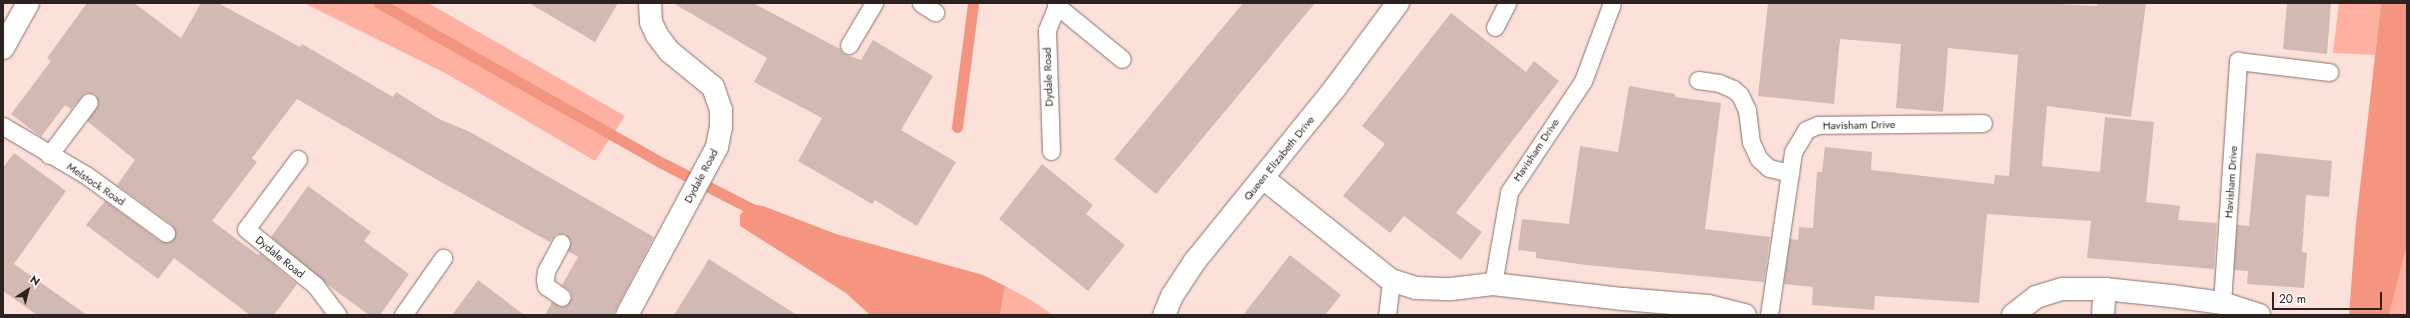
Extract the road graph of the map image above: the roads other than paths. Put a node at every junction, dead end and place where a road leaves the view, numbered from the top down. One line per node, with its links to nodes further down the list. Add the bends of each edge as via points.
1 (28, 3): 10 (street)
2 (650, 3): 32 (street, Dydale Road, via 651,22 657,35 669,51 707,79 717,94 721,127 717,147)
3 (874, 3): 9 (lane)
4 (1398, 3): 21 (street, Queen Elizabeth Drive)
5 (1507, 3): 8 (lane)
6 (1612, 3): 26 (lane, Havisham Drive, via 1583,81 1509,192)
7 (1057, 4): 11 (lane, Dydale Road); 17 (lane, Dydale Road, via 1050,19 1046,44)
8 (1495, 27)
9 (849, 45)
10 (3, 48)
11 (1122, 59)
12 (2328, 72): 29 (lane, Havisham Drive, via 2238,61)
13 (1698, 80): 20 (lane, via 1719,83 1740,95 1746,110 1751,142 1759,160 1769,168)
14 (89, 102): 18 (lane)
15 (1983, 123): 20 (lane, Havisham Drive, via 1818,125 1806,130 1797,142 1792,152)
16 (3, 126): 18 (lane, Melstock Road)
17 (1051, 151)
18 (49, 155): 22 (lane, Melstock Road, via 86,175)
19 (298, 159): 30 (lane, Dydale Road, via 246,229 316,285)
20 (1790, 173): 36 (lane, Havisham Drive)
21 (1263, 178): 25 (street); 33 (street, Queen Elizabeth Drive, via 1195,261)
22 (166, 233)
23 (561, 243): 28 (lane, via 546,271 545,279 546,286)
24 (443, 258): 31 (lane)
25 (1391, 280): 26 (street, via 1416,288 1451,289); 34 (lane)
26 (1493, 284): 35 (street, via 1708,306)
27 (2105, 289): 29 (street); 37 (street, via 2063,289 2036,297); 38 (street)
28 (562, 296)
29 (2222, 303): 39 (street)
30 (338, 315)
31 (403, 315)
32 (627, 315)
33 (1164, 315)
34 (1387, 315)
35 (1745, 315)
36 (1769, 315)
37 (2013, 315)
38 (2103, 315)
39 (2259, 315)

